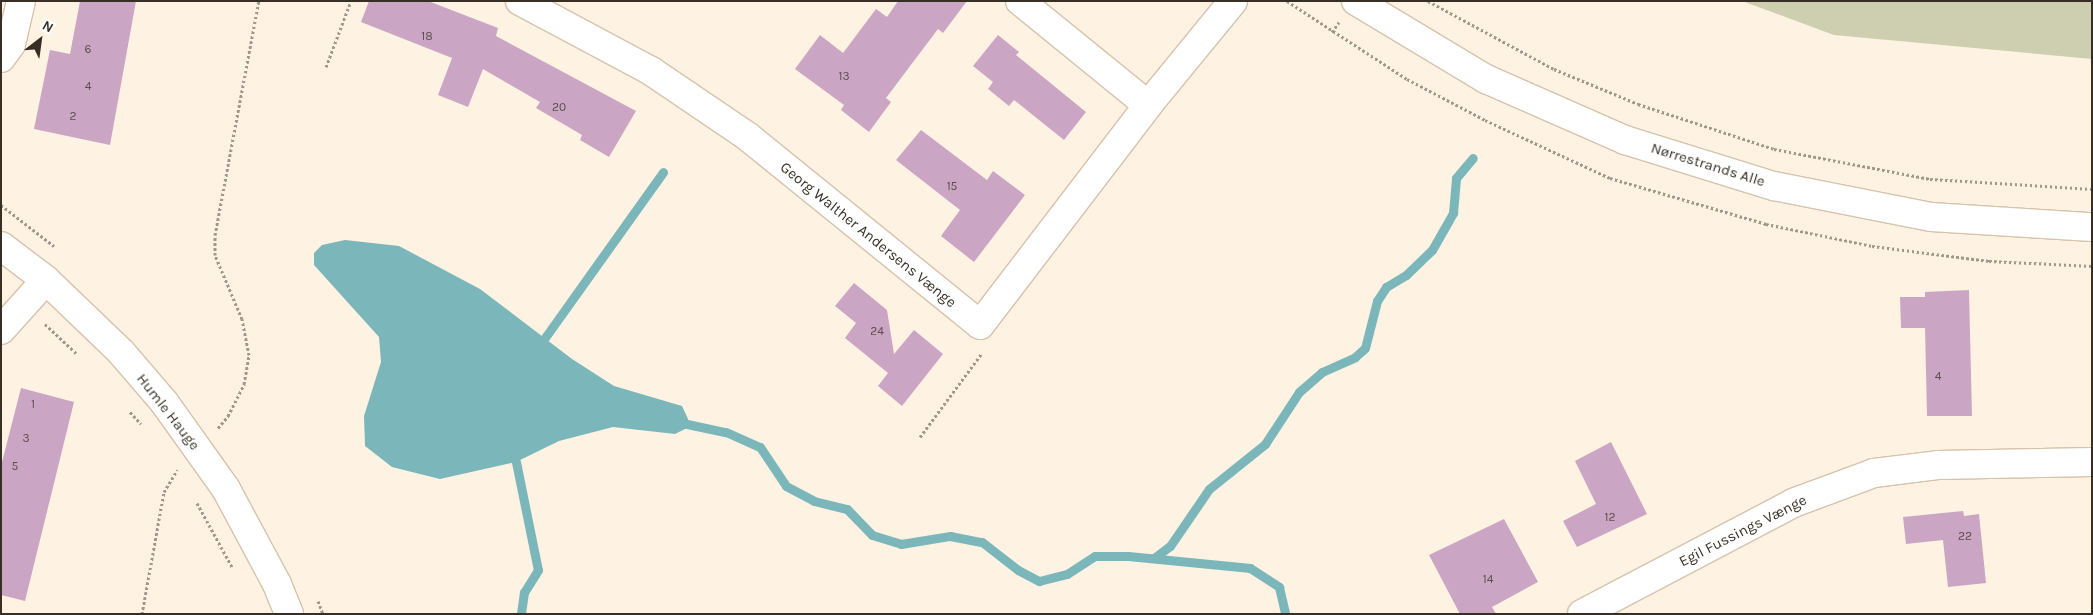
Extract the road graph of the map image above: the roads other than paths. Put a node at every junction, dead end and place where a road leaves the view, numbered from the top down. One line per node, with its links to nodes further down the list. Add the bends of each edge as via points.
1 (21, 1): 6 (street, via 11,44)
2 (520, 1): 7 (street, Georg Walther Andersens Vænge, via 650,71 747,136 980,325)
3 (1020, 1): 7 (street)
4 (1233, 1): 7 (street)
5 (1356, 1): 8 (street, Nørrestrands Alle, via 1486,79 1626,140 1774,186 1931,217)
6 (1, 58)
7 (1148, 105)
8 (2092, 226)
9 (1, 246): 10 (street, Humle Hauge)
10 (46, 280): 11 (street); 13 (street, Humle Hauge, via 120,352 164,402 226,489 277,584)
11 (1, 330)
12 (2092, 462): 14 (street, Egil Fussings Vænge, via 1938,465 1874,474 1793,503)
13 (289, 614)
14 (1582, 614)

